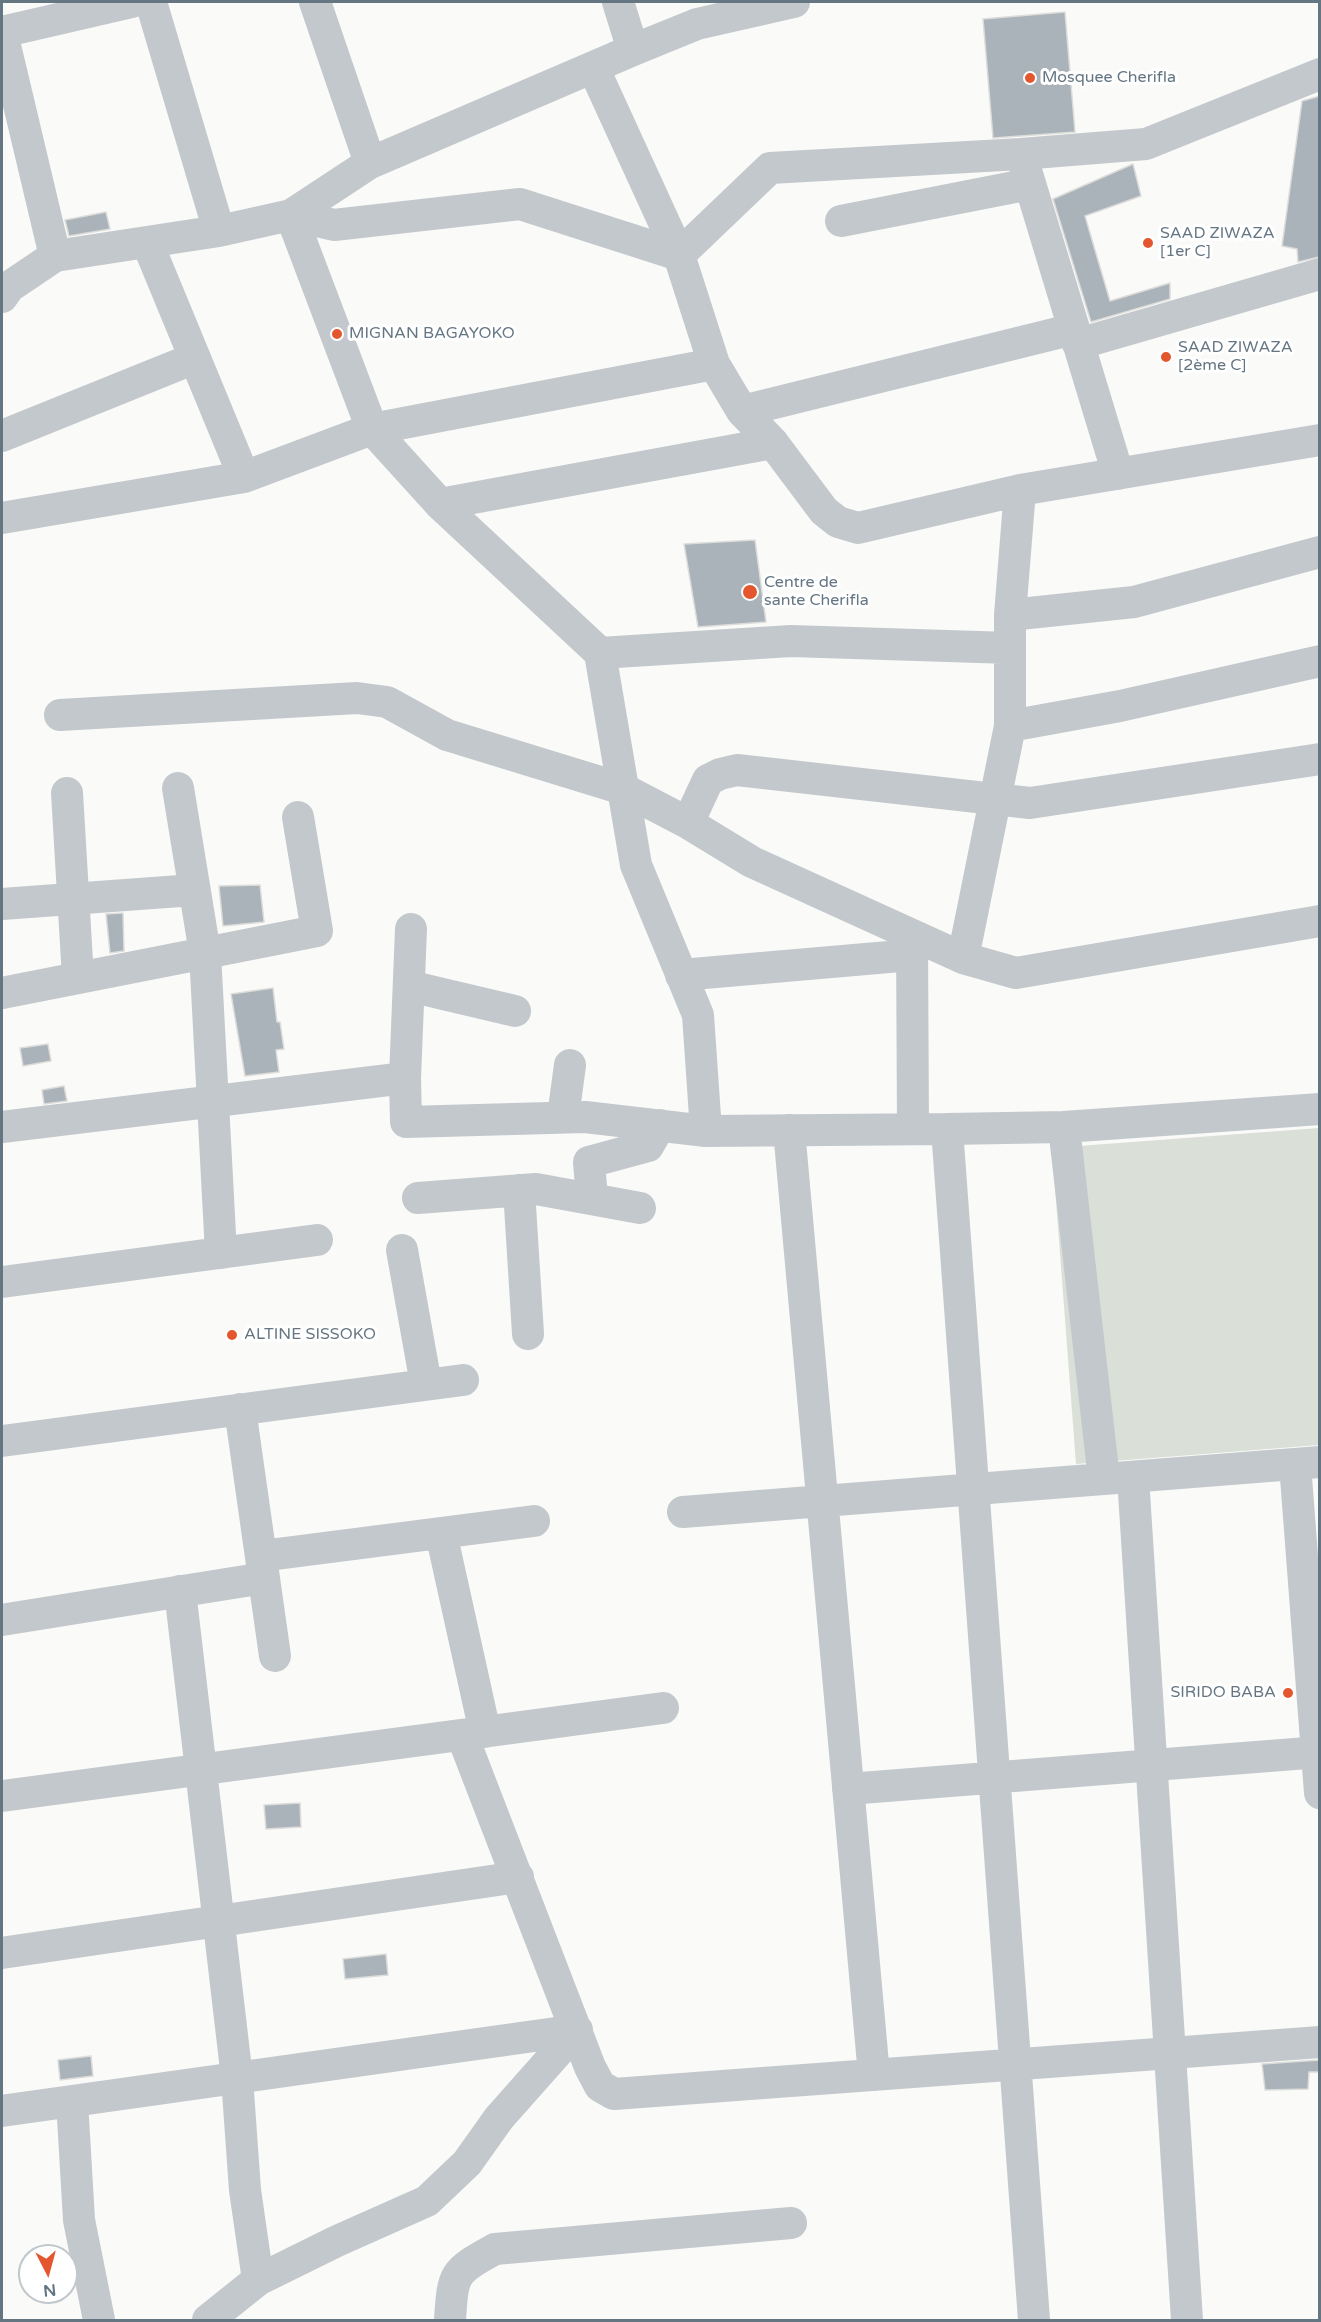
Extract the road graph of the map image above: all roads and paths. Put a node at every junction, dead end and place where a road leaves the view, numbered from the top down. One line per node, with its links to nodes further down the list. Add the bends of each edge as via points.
1 (132, 2): 6 (street)
2 (151, 2): 15 (street)
3 (315, 2): 11 (street)
4 (618, 2): 7 (street)
5 (794, 2): 7 (street, via 697,24)
6 (2, 33): 18 (street)
7 (633, 51): 8 (street)
8 (593, 68): 11 (street); 17 (street)
9 (1320, 74): 10 (street, via 1146,144)
10 (1021, 154): 12 (street); 17 (street, via 770,168)
11 (370, 164): 13 (street)
12 (1030, 184): 14 (street); 21 (street)
13 (291, 215): 15 (street); 17 (street, via 334,225 520,204); 25 (street)
14 (841, 221)
15 (219, 231): 16 (street)
16 (147, 242): 18 (street); 22 (street)
17 (679, 255): 23 (street)
18 (55, 256): 20 (street)
19 (1320, 274): 21 (street)
20 (4, 290)
21 (1076, 336): 24 (street); 29 (street)
22 (195, 358): 26 (street); 30 (street)
23 (714, 364): 24 (street); 25 (street)
24 (742, 411): 28 (street)
25 (372, 429): 30 (street); 32 (street)
26 (2, 436)
27 (1320, 440): 29 (street)
28 (773, 443): 31 (street, via 824,511 838,522 858,528); 32 (street)
29 (1118, 474): 31 (street)
30 (244, 477): 33 (street)
31 (1020, 490): 35 (street)
32 (440, 504): 37 (street)
33 (2, 518)
34 (1320, 552): 35 (street, via 1134,602)
35 (1010, 615): 36 (street)
36 (1010, 648): 37 (street, via 791,641); 40 (street)
37 (600, 653): 43 (street)
38 (1320, 662): 40 (street)
39 (60, 715): 43 (street, via 357,698 387,702 447,735)
40 (1010, 726): 45 (street)
41 (1320, 759): 45 (street, via 1030,803)
42 (178, 788): 48 (street)
43 (623, 789): 47 (street); 56 (street, via 636,865)
44 (67, 793): 49 (street)
45 (995, 799): 47 (street, via 737,770 708,780); 55 (street)
46 (298, 817): 54 (street, via 317,931)
47 (688, 823): 53 (street, via 752,862)
48 (194, 890): 49 (street); 54 (street)
49 (73, 899): 50 (street); 57 (street)
50 (2, 904)
51 (1320, 921): 55 (street, via 1016,974)
52 (411, 929): 58 (street)
53 (912, 945): 55 (street); 56 (street); 69 (street)
54 (205, 953): 57 (street); 63 (street)
55 (963, 958)
56 (681, 975): 72 (street, via 698,1016)
57 (78, 978): 59 (street)
58 (409, 986): 60 (street); 62 (street)
59 (2, 993)
60 (515, 1011)
61 (570, 1065): 65 (street)
62 (405, 1078): 63 (street); 65 (street, via 406,1122)
63 (213, 1102): 67 (street); 79 (street)
64 (1320, 1109): 68 (street)
65 (563, 1117): 66 (street)
66 (660, 1125): 72 (street); 75 (street, via 648,1146 590,1162)
67 (2, 1127)
68 (1064, 1127): 70 (street); 87 (street)
69 (913, 1129): 70 (street); 71 (street)
70 (947, 1129): 88 (street)
71 (789, 1130): 72 (street); 89 (street)
72 (706, 1131)
73 (519, 1190): 74 (street); 75 (street, via 536,1189); 81 (street)
74 (417, 1198)
75 (592, 1199): 76 (street)
76 (640, 1208)
77 (317, 1240): 79 (street)
78 (402, 1250): 83 (street)
79 (221, 1253): 80 (street)
80 (2, 1282)
81 (528, 1334)
82 (463, 1380): 83 (street)
83 (426, 1384): 84 (street)
84 (240, 1409): 85 (street); 93 (street)
85 (2, 1440)
86 (1307, 1463): 87 (street); 99 (street)
87 (1119, 1478): 88 (street); 100 (street)
88 (974, 1489): 89 (street); 102 (street)
89 (822, 1501): 90 (street); 103 (street)
90 (683, 1512)
91 (534, 1521): 92 (street)
92 (441, 1533): 93 (street); 98 (street)
93 (262, 1567): 94 (street); 96 (street)
94 (180, 1592): 95 (street); 101 (street)
95 (2, 1620)
96 (275, 1656)
97 (663, 1708): 98 (street)
98 (474, 1733): 101 (street); 106 (street)
99 (1318, 1752): 100 (street); 104 (street)
100 (1152, 1765): 102 (street); 111 (street)
101 (200, 1770): 105 (street); 107 (street)
102 (994, 1778): 103 (street); 112 (street)
103 (848, 1790): 113 (street)
104 (1320, 1793)
105 (2, 1796)
106 (518, 1877): 107 (street); 109 (street)
107 (218, 1921): 108 (street); 114 (street)
108 (2, 1953)
109 (577, 2030): 113 (street, via 600,2086 614,2094); 114 (street); 118 (street, via 499,2118 467,2163 427,2201)
110 (1320, 2042): 111 (street)
111 (1170, 2053): 112 (street); 123 (street)
112 (1015, 2065): 113 (street); 122 (street)
113 (874, 2075)
114 (237, 2078): 115 (street); 118 (street, via 245,2190)
115 (72, 2101): 116 (street); 119 (street, via 79,2220)
116 (2, 2111)
117 (791, 2223): 121 (street, via 495,2249 472,2262 452,2283)
118 (258, 2280): 120 (street)
119 (99, 2320)
120 (208, 2320)
121 (450, 2320)
122 (1034, 2320)
123 (1187, 2320)

